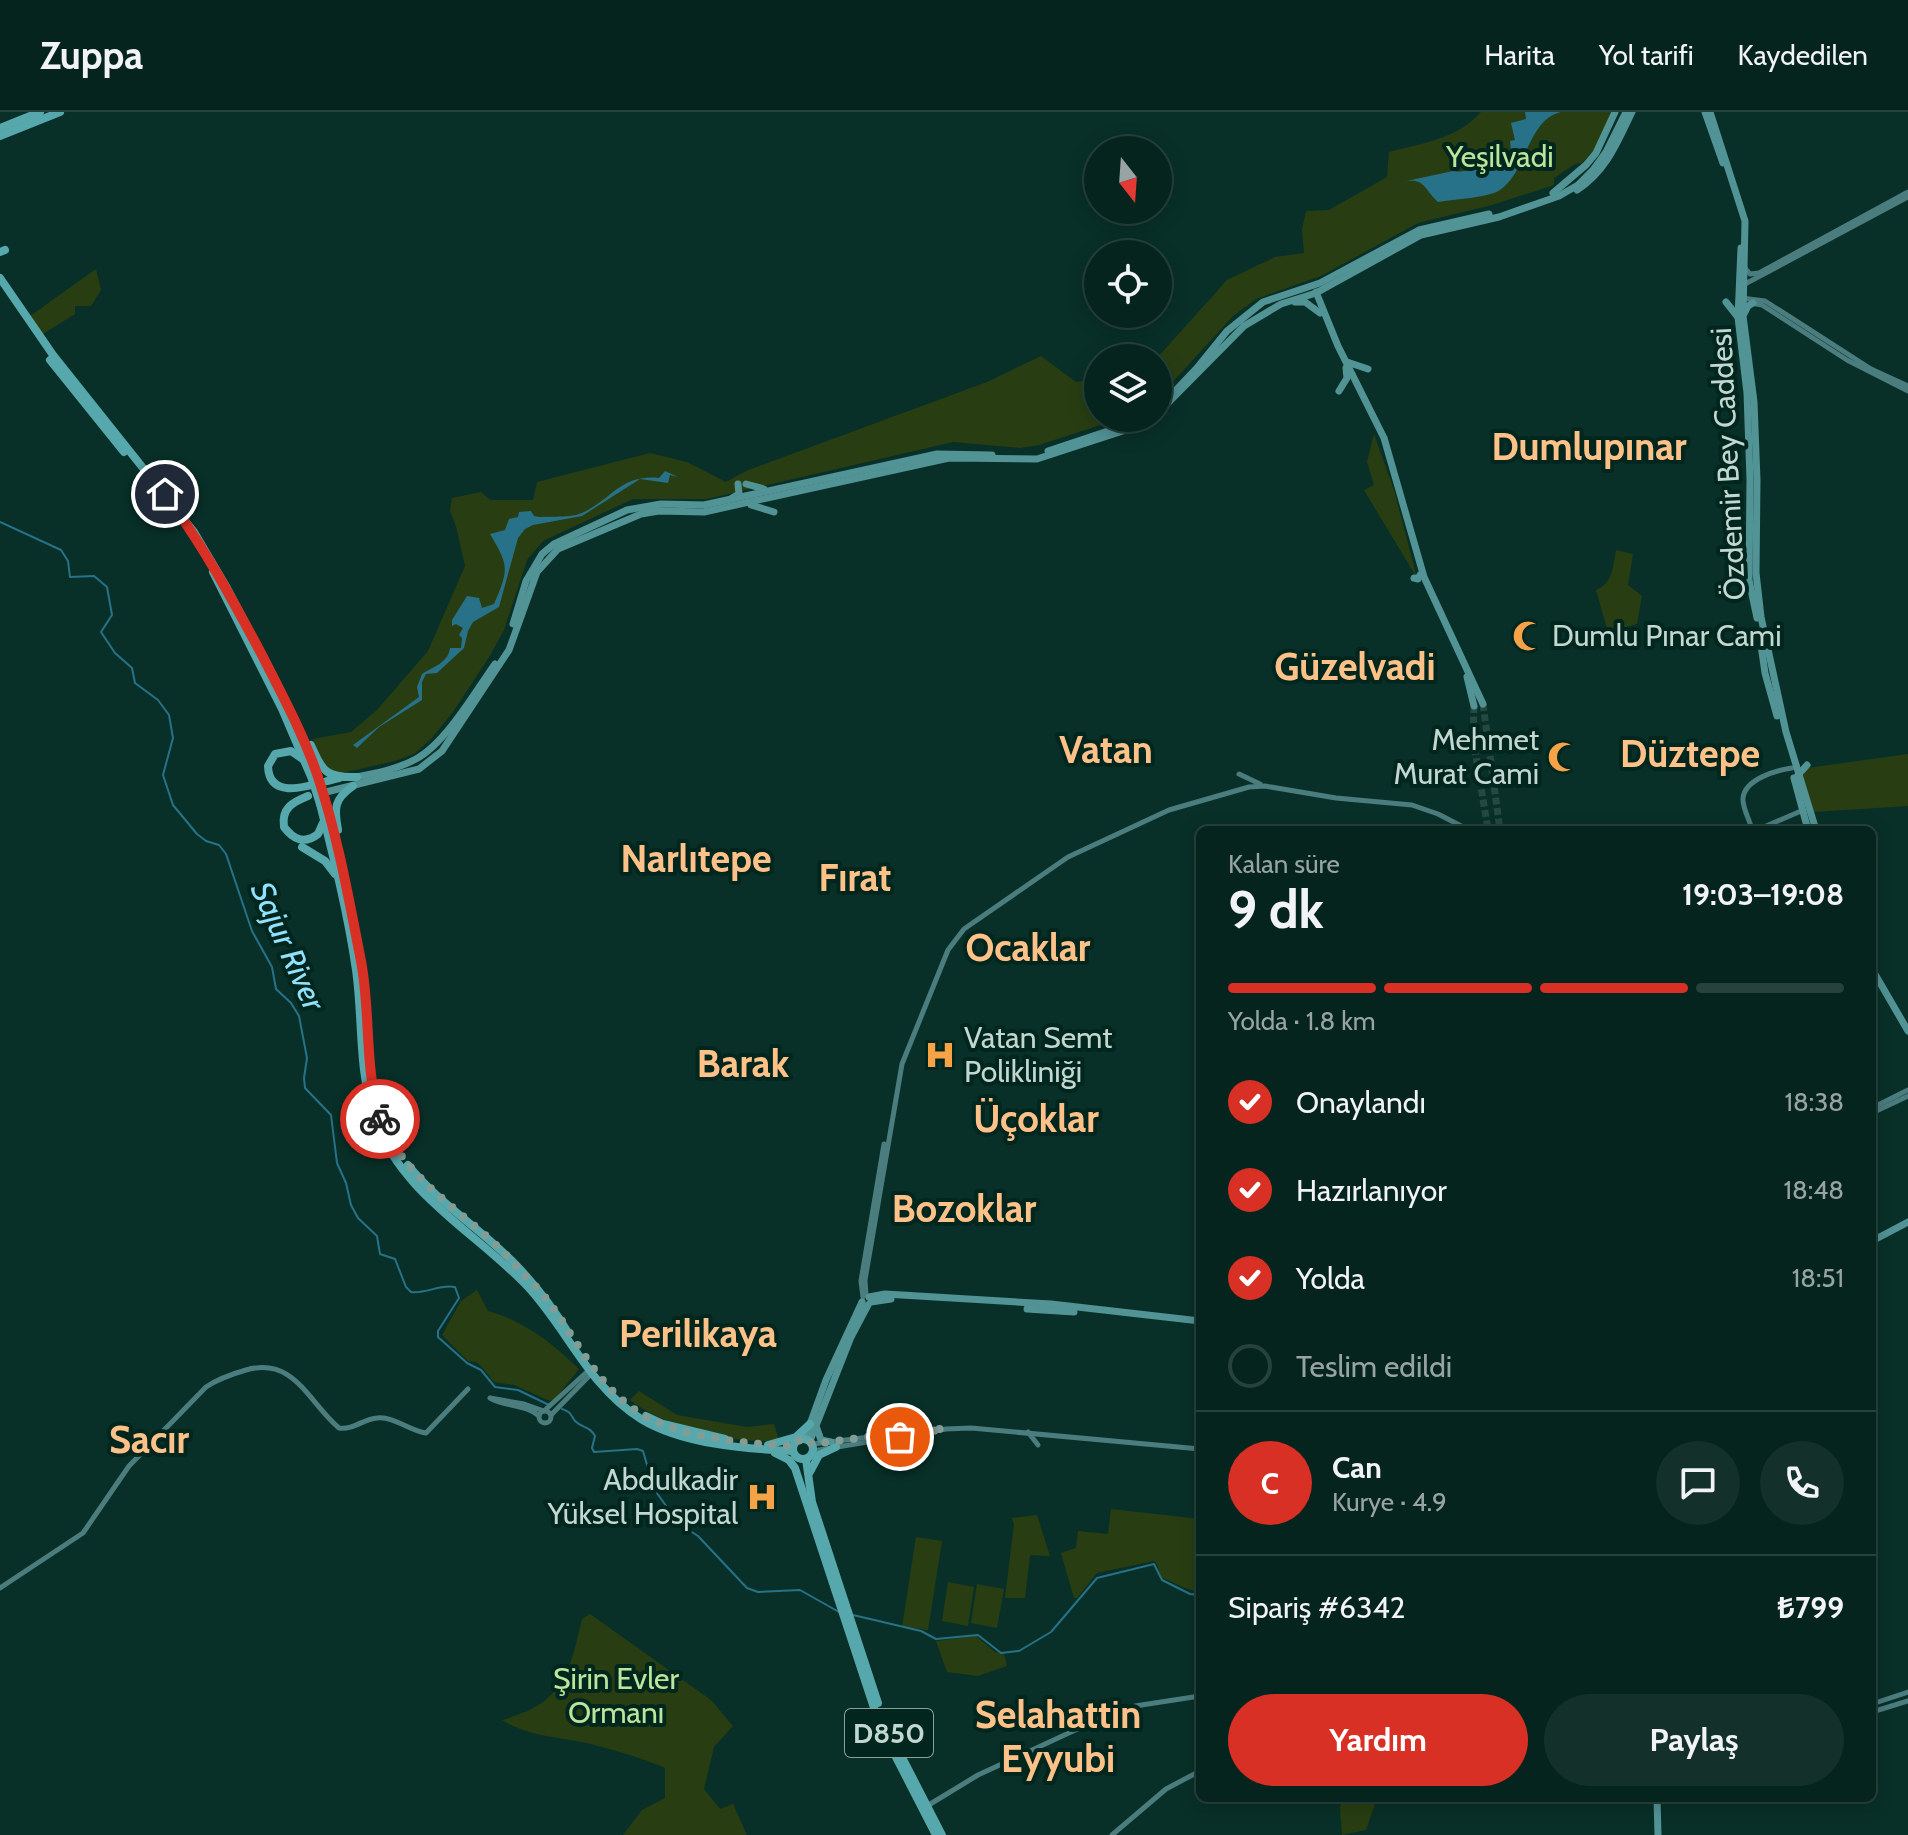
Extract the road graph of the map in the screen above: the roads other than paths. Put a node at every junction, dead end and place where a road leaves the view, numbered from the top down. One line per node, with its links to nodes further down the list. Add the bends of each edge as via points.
1 (40, 112): 6 (highway)
2 (60, 112): 7 (highway)
3 (1620, 112): 9 (main road, via 1606,152 1593,170 1578,185)
4 (1632, 112): 9 (main road, via 1595,176 1573,193)
5 (1708, 114): 11 (main road, via 1745,221); 18 (main road, via 1740,220)
6 (0, 128)
7 (0, 136)
8 (1908, 195): 11 (main road, via 1759,273); 14 (main road)
9 (1553, 196): 10 (main road, via 1499,217 1421,235); 16 (main road, via 1419,230)
10 (1360, 268): 16 (main road); 22 (main road, via 1326,292)
11 (1745, 268): 14 (main road)
12 (1307, 277): 17 (main road)
13 (0, 278): 35 (highway, via 53,355 194,532)
14 (1744, 285): 18 (main road)
15 (0, 287): 36 (highway, via 67,383 199,548)
16 (1313, 290): 17 (main road); 21 (main road); 22 (main road)
17 (1296, 291): 27 (main road, via 1250,311)
18 (1741, 300): 20 (main road); 23 (main road); 26 (main road, via 1765,301)
19 (1726, 302): 23 (main road)
20 (1753, 303): 23 (main road); 26 (main road, via 1858,367)
21 (1281, 304): 22 (main road, via 1305,302); 28 (main road, via 1244,326)
22 (1321, 310): 24 (main road)
23 (1740, 316): 38 (main road, Özdemir Bey Caddesi, via 1754,402 1761,617); 38 (main road, via 1748,410 1749,580 1765,673)
24 (1346, 364): 25 (main road); 25 (main road, via 1364,371); 25 (main road, via 1347,378 1339,391)
25 (1357, 385): 25 (main road, via 1387,447 1424,577 1479,705 1417,576 1389,464)
26 (1908, 389)
27 (1172, 396)
28 (1172, 397)
29 (1104, 432): 31 (main road, via 1041,454 937,454)
30 (1121, 432): 32 (main road, via 1037,459 949,458)
31 (770, 490): 33 (main road); 33 (main road, via 742,484)
32 (779, 496): 34 (main road); 34 (main road, via 775,510)
33 (729, 500): 42 (main road, via 627,510 554,544 534,565 503,653 447,730 417,759)
34 (745, 504): 42 (main road, via 704,512 641,514 558,549 537,572 509,650 442,751 419,769)
35 (250, 630): 40 (highway); 41 (highway, via 322,769)
36 (306, 762): 40 (highway); 41 (highway, via 291,751 280,751 269,761 269,777 280,788 291,789)
37 (1807, 765): 38 (main road)
38 (1795, 770): 46 (main road); 48 (main road, via 1771,772 1745,792); 51 (main road)
39 (1239, 774): 43 (main road)
40 (315, 777): 45 (highway, bridge)
41 (339, 778): 42 (highway)
42 (355, 782): 44 (main road); 54 (highway, via 334,809)
43 (1265, 786): 47 (main road, via 1412,805); 65 (main road, via 1195,802 1058,862 956,938 902,1064 865,1280)
44 (308, 796): 45 (highway, via 284,814 289,834 298,840 313,837 321,829)
45 (323, 807): 53 (highway); 54 (highway, via 339,852)
46 (1801, 811): 49 (main road); 50 (main road)
47 (1461, 826)
48 (1753, 826)
49 (1764, 826)
50 (1807, 826)
51 (1815, 826)
52 (302, 847): 53 (highway, via 325,861)
53 (338, 879): 67 (highway, via 356,969 367,1091 381,1136 425,1193 529,1288)
54 (355, 933): 56 (highway)
55 (1876, 968): 59 (main road)
56 (363, 973): 58 (highway); 58 (highway, via 374,990)
57 (1876, 976): 60 (main road)
58 (365, 1006): 67 (highway, via 374,1100 398,1152 551,1304)
59 (1908, 1021)
60 (1908, 1031)
61 (1908, 1093): 62 (main road)
62 (1876, 1108)
63 (1908, 1222): 64 (main road)
64 (1876, 1239)
65 (866, 1300): 66 (main road); 73 (main road, via 825,1382)
66 (1196, 1322)
67 (589, 1373): 71 (main road); 78 (highway, via 645,1416)
68 (193, 1386): 70 (main road)
69 (468, 1389): 70 (main road, via 426,1433 382,1418 339,1428 285,1371 274,1367 257,1366 219,1379)
70 (197, 1396): 83 (main road, via 129,1466 83,1533)
71 (548, 1413): 72 (main road); 72 (main road, via 550,1421 544,1423); 72 (main road, via 490,1398)
72 (539, 1416)
73 (813, 1425): 75 (main road); 76 (main road, via 821,1440); 78 (highway)
74 (1027, 1432): 76 (main road, via 944,1429); 77 (main road); 80 (main road)
75 (810, 1444): 76 (main road); 79 (highway, via 796,1441); 81 (highway)
76 (833, 1444): 82 (highway, via 814,1460)
77 (1038, 1445)
78 (766, 1448): 79 (highway); 82 (highway, D850, via 785,1458)
79 (793, 1449): 81 (highway)
80 (1196, 1449)
81 (803, 1459): 82 (highway, D850)
82 (805, 1487): 84 (highway, D850)
83 (0, 1588)
84 (850, 1626): 92 (highway, D850, via 885,1723); 93 (highway, D850, via 890,1748)
85 (1908, 1692): 88 (main road)
86 (1196, 1697): 92 (main road, via 1106,1716 978,1775)
87 (1908, 1701): 89 (main road)
88 (1876, 1703)
89 (1876, 1711)
90 (1196, 1775): 95 (main road, via 1166,1789)
91 (1655, 1802): 96 (main road)
92 (927, 1806): 94 (highway, D850)
93 (936, 1835)
94 (942, 1835)
95 (1114, 1835)
96 (1656, 1835)

